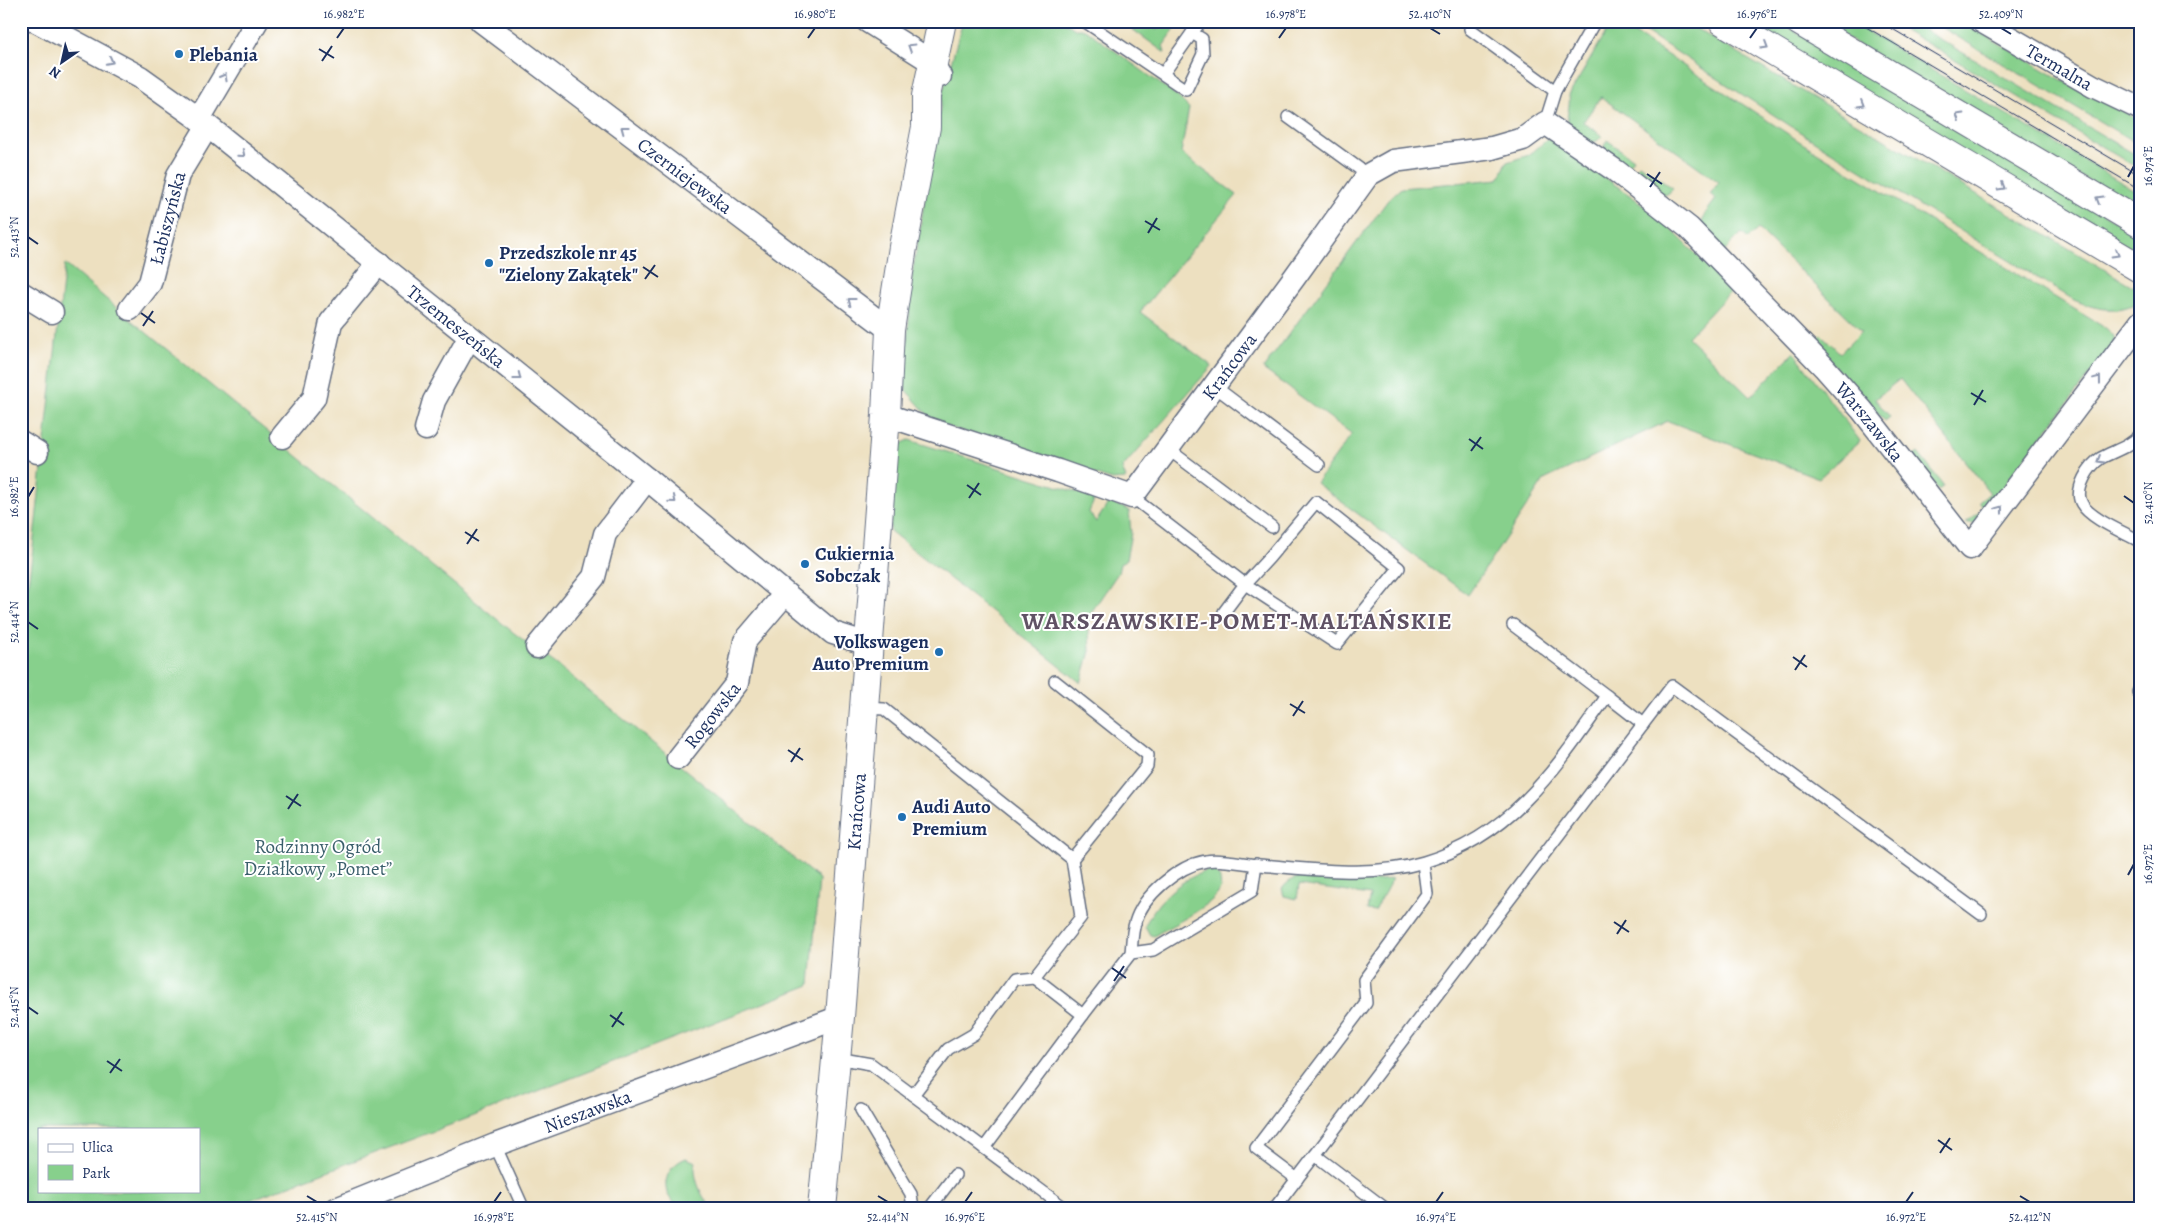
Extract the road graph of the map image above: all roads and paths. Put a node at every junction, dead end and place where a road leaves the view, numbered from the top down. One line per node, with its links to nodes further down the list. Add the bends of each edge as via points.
1 (36, 21): 20 (street, Trzemeszeńska, one-way to 20, via 140,77)
2 (257, 21): 20 (street, Łabiszyńska, one-way to 2)
3 (481, 21): 30 (street, Czerniejewska, one-way to 3)
4 (867, 21): 15 (street, one-way to 4)
5 (942, 21): 15 (street, Krańcowa)
6 (958, 21): 15 (street, Krańcowa)
7 (1084, 21): 16 (lane)
8 (1200, 21): 14 (lane)
9 (1595, 21): 17 (lane)
10 (1723, 21): 25 (street, one-way to 25)
11 (1799, 21): 23 (street, one-way to 11)
12 (1981, 21): 18 (street, Termalna, via 2093,86)
13 (1470, 29): 17 (lane)
14 (1192, 33): 16 (lane); 16 (lane, via 1202,39 1203,54 1186,90)
15 (937, 72): 30 (street, Krańcowa, via 926,96 926,127)
16 (1163, 74)
17 (1555, 91): 21 (lane)
18 (2141, 109)
19 (1288, 117): 22 (lane)
20 (203, 123): 24 (street, Trzemeszeńska, one-way to 24); 27 (street, Łabiszyńska, via 178,175 150,283)
21 (1545, 124): 22 (street, Krańcowa, via 1523,139 1492,148 1393,161); 29 (street, Warszawska, one-way to 29, via 1616,171 1689,228 1862,410 1970,548)
22 (1368, 175): 32 (street, Krańcowa)
23 (2141, 224)
24 (379, 263): 31 (street, Trzemeszeńska); 36 (street, via 331,322 314,398)
25 (2141, 269)
26 (21, 293): 28 (street)
27 (130, 309)
28 (52, 312)
29 (2141, 322)
30 (890, 330): 33 (street, Krańcowa)
31 (469, 338): 34 (street, via 434,401); 39 (street, Trzemeszeńska, one-way to 39)
32 (1214, 386): 37 (street, Krańcowa); 38 (lane)
33 (886, 415): 40 (street); 47 (street, Krańcowa)
34 (426, 429)
35 (2141, 434): 42 (lane, one-way to 42, via 2128,446 2091,466 2079,494 2081,503 2090,513)
36 (282, 438)
37 (1168, 449): 40 (street, Krańcowa); 41 (lane)
38 (1319, 465)
39 (647, 479): 44 (street, Trzemeszeńska, one-way to 44); 48 (street, via 605,534 594,577)
40 (1132, 497): 43 (lane)
41 (1272, 526)
42 (2141, 542)
43 (1245, 584): 43 (lane, via 1316,502 1399,568 1338,644); 45 (lane)
44 (785, 594): 47 (street, Trzemeszeńska, via 834,633); 53 (street, Rogowska, via 745,641 737,682)
45 (1224, 612)
46 (1514, 625): 50 (lane)
47 (868, 644): 51 (street, Krańcowa)
48 (537, 646)
49 (1054, 681): 54 (lane, via 1148,755 1147,766)
50 (1607, 696): 52 (lane); 55 (lane, via 1540,787 1506,820 1462,847)
51 (864, 708): 54 (lane, via 884,709); 61 (street, Krańcowa)
52 (1643, 724): 57 (lane, via 1672,686); 67 (lane)
53 (678, 758)
54 (1072, 859): 59 (lane, via 1081,917)
55 (1423, 863): 56 (lane, via 1347,872); 69 (lane, via 1427,894 1364,980 1366,1003 1256,1148)
56 (1256, 864): 58 (lane, via 1252,891 1153,950); 58 (lane, via 1207,860 1183,869 1159,887 1144,906 1135,923)
57 (1981, 914)
58 (1131, 953): 60 (lane)
59 (1034, 977): 60 (lane); 63 (lane, via 1014,979 974,1034 948,1048)
60 (1083, 1015): 66 (lane)
61 (840, 1017): 62 (street, Krańcowa); 65 (street, Nieszawska)
62 (837, 1058): 63 (lane, via 871,1064); 72 (street, Krańcowa)
63 (913, 1095): 66 (lane)
64 (860, 1110): 73 (lane, via 911,1194)
65 (495, 1145): 70 (street, Nieszawska); 71 (lane, via 522,1205)
66 (984, 1148): 75 (lane)
67 (1315, 1155): 69 (lane); 77 (lane)
68 (955, 1175): 74 (lane)
69 (1297, 1179): 76 (lane)
70 (336, 1209)
71 (520, 1209)
72 (822, 1209)
73 (913, 1209)
74 (928, 1209)
75 (1066, 1209)
76 (1274, 1209)
77 (1386, 1209)

